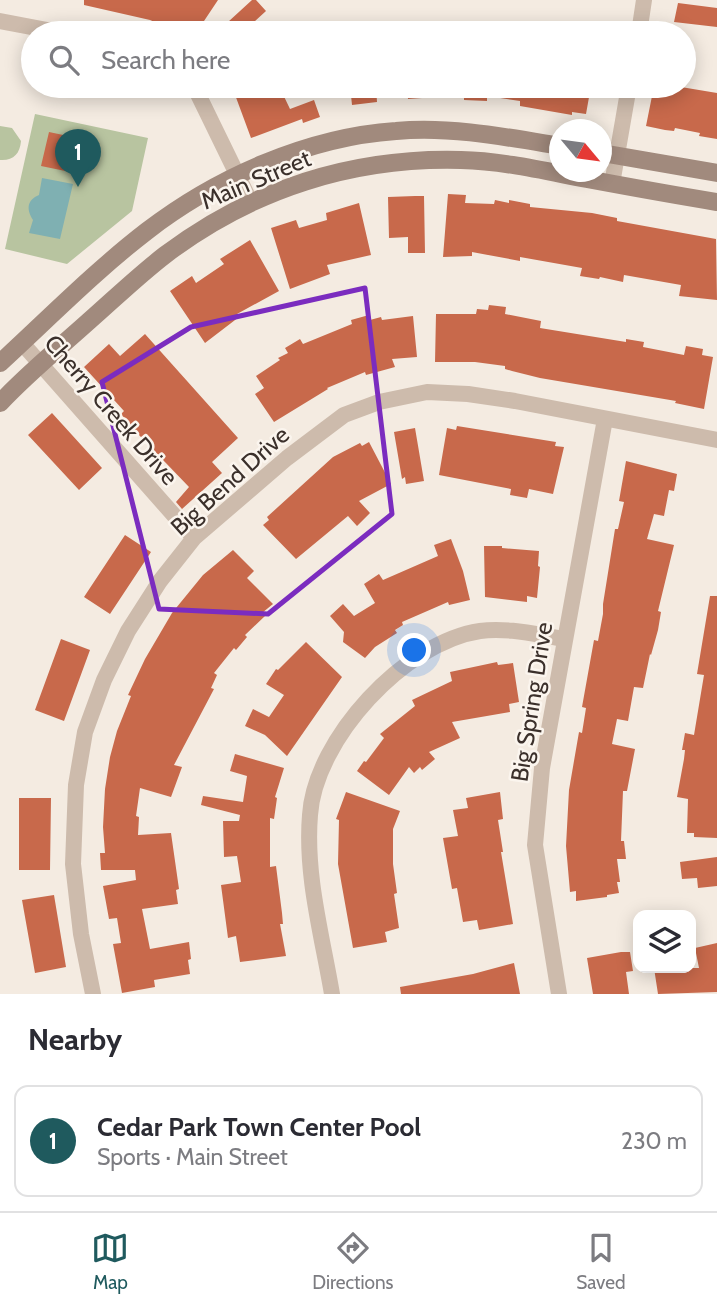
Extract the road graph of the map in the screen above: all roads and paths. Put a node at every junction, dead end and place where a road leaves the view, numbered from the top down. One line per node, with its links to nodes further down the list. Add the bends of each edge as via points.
1 (644, 0): 3 (street)
2 (0, 21): 4 (street)
3 (641, 21)
4 (21, 25)
5 (200, 98): 11 (street)
6 (626, 98): 8 (street)
7 (549, 145): 11 (street, Main Street, via 464,132 396,131 285,155)
8 (612, 145)
9 (612, 156): 10 (street)
10 (717, 173)
11 (238, 176): 14 (street); 15 (street, Main Street, via 146,232)
12 (612, 184): 13 (street, Main Street); 14 (street, Main Street, via 463,160 398,161 296,184)
13 (717, 202)
14 (251, 204): 17 (street, Main Street, via 164,255)
15 (22, 343): 16 (street, Main Street); 17 (street, Cherry Creek Drive)
16 (0, 363)
17 (40, 365): 18 (street, Main Street); 21 (street, Cherry Creek Drive)
18 (0, 403)
19 (605, 419): 20 (street, Big Bend Drive); 21 (street, Big Bend Drive, via 468,394 427,392 379,402 344,415); 22 (street, Big Spring Drive)
20 (717, 440)
21 (194, 538): 23 (street, Big Bend Drive, via 128,631 85,733 76,785 73,864)
22 (565, 639): 24 (street, via 497,630 452,638 415,658 351,717 322,764 310,811 311,873); 25 (street, Big Spring Drive, via 542,768 535,845)
23 (93, 994)
24 (332, 994)
25 (559, 994)

